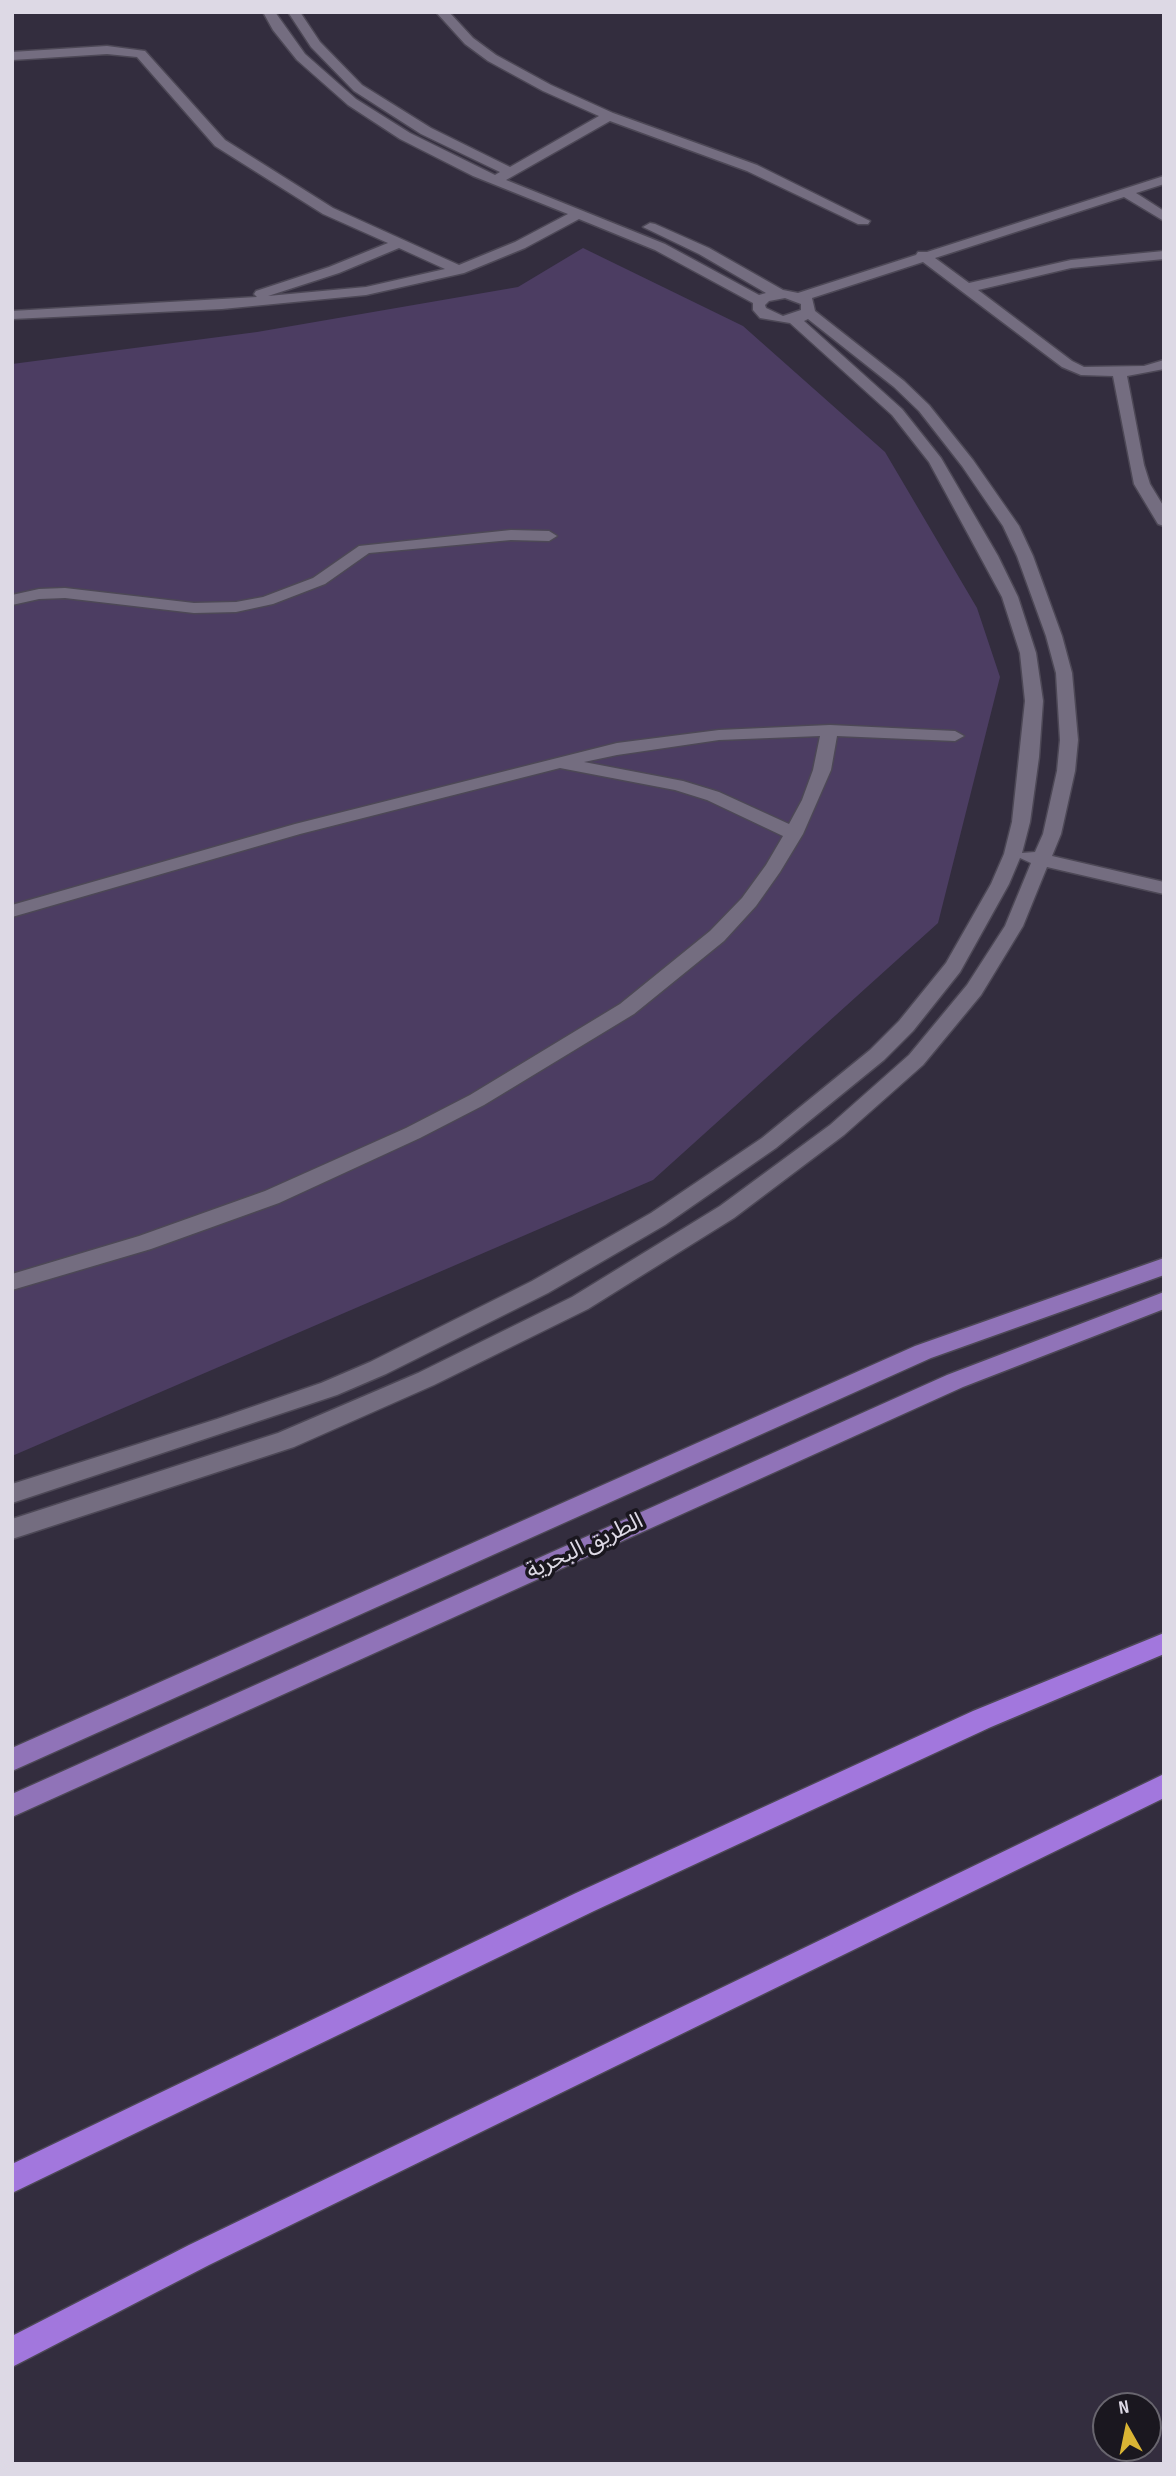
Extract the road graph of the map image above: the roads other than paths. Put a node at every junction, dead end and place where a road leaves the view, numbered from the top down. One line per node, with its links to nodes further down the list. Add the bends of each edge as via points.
1 (269, 12): 7 (street, via 300,57 346,98 421,145)
2 (294, 12): 6 (street, via 315,44 358,88 426,131)
3 (442, 12): 5 (street, via 492,58)
4 (12, 56): 15 (street, via 107,50 141,54 220,143 302,196)
5 (609, 116): 6 (street); 13 (street, via 724,156)
6 (510, 172): 7 (street); 9 (street)
7 (496, 180): 11 (street)
8 (1164, 180): 10 (street)
9 (558, 190)
10 (1126, 192): 12 (street); 16 (street)
11 (580, 213): 18 (street); 21 (street, via 660,247)
12 (1164, 217)
13 (863, 221)
14 (641, 223): 20 (street, via 704,251)
15 (397, 244): 18 (street); 22 (street, via 334,270)
16 (923, 255): 19 (street); 23 (street)
17 (1164, 255): 19 (street, via 1071,264)
18 (459, 270): 22 (street, via 366,291)
19 (966, 288): 26 (street, via 1074,368)
20 (779, 294): 21 (street); 23 (street)
21 (760, 300): 23 (street, via 765,315)
22 (222, 305): 24 (street)
23 (800, 309): 34 (street, via 916,434 954,489 1010,597 1028,653 1034,701 1027,793); 35 (street, via 891,377 924,408 986,489 1025,556 1064,673 1069,740 1060,803)
24 (12, 315)
25 (1164, 364): 26 (street)
26 (1119, 372): 27 (street, via 1136,465)
27 (1164, 520)
28 (549, 536): 29 (street, via 511,535 365,549 320,581 236,607 194,608 65,593)
29 (12, 600)
30 (830, 730): 31 (street); 32 (street, via 693,738); 33 (street, via 822,770)
31 (955, 736)
32 (555, 762): 33 (street, via 677,785 713,796); 37 (street)
33 (794, 834): 39 (street, via 749,902 671,975 627,1009 477,1100 272,1197 144,1243)
34 (1013, 854): 35 (street); 41 (street, via 953,967 906,1026 846,1083 769,1143 658,1219 540,1287 378,1368 278,1408)
35 (1042, 860): 36 (street); 42 (street, via 998,954 916,1060 837,1130 727,1212 580,1303 336,1420 238,1458)
36 (1164, 888)
37 (12, 911)
38 (1164, 1266): 44 (main road, الطريق البحرية, via 923,1352)
39 (12, 1282)
40 (1164, 1300): 46 (main road, الطريق البحرية, via 955,1381)
41 (12, 1494)
42 (12, 1529)
43 (1164, 1643): 47 (highway, via 982,1719 585,1902)
44 (12, 1759)
45 (1164, 1785): 48 (highway, via 199,2255)
46 (12, 1806)
47 (12, 2179)
48 (12, 2352)

